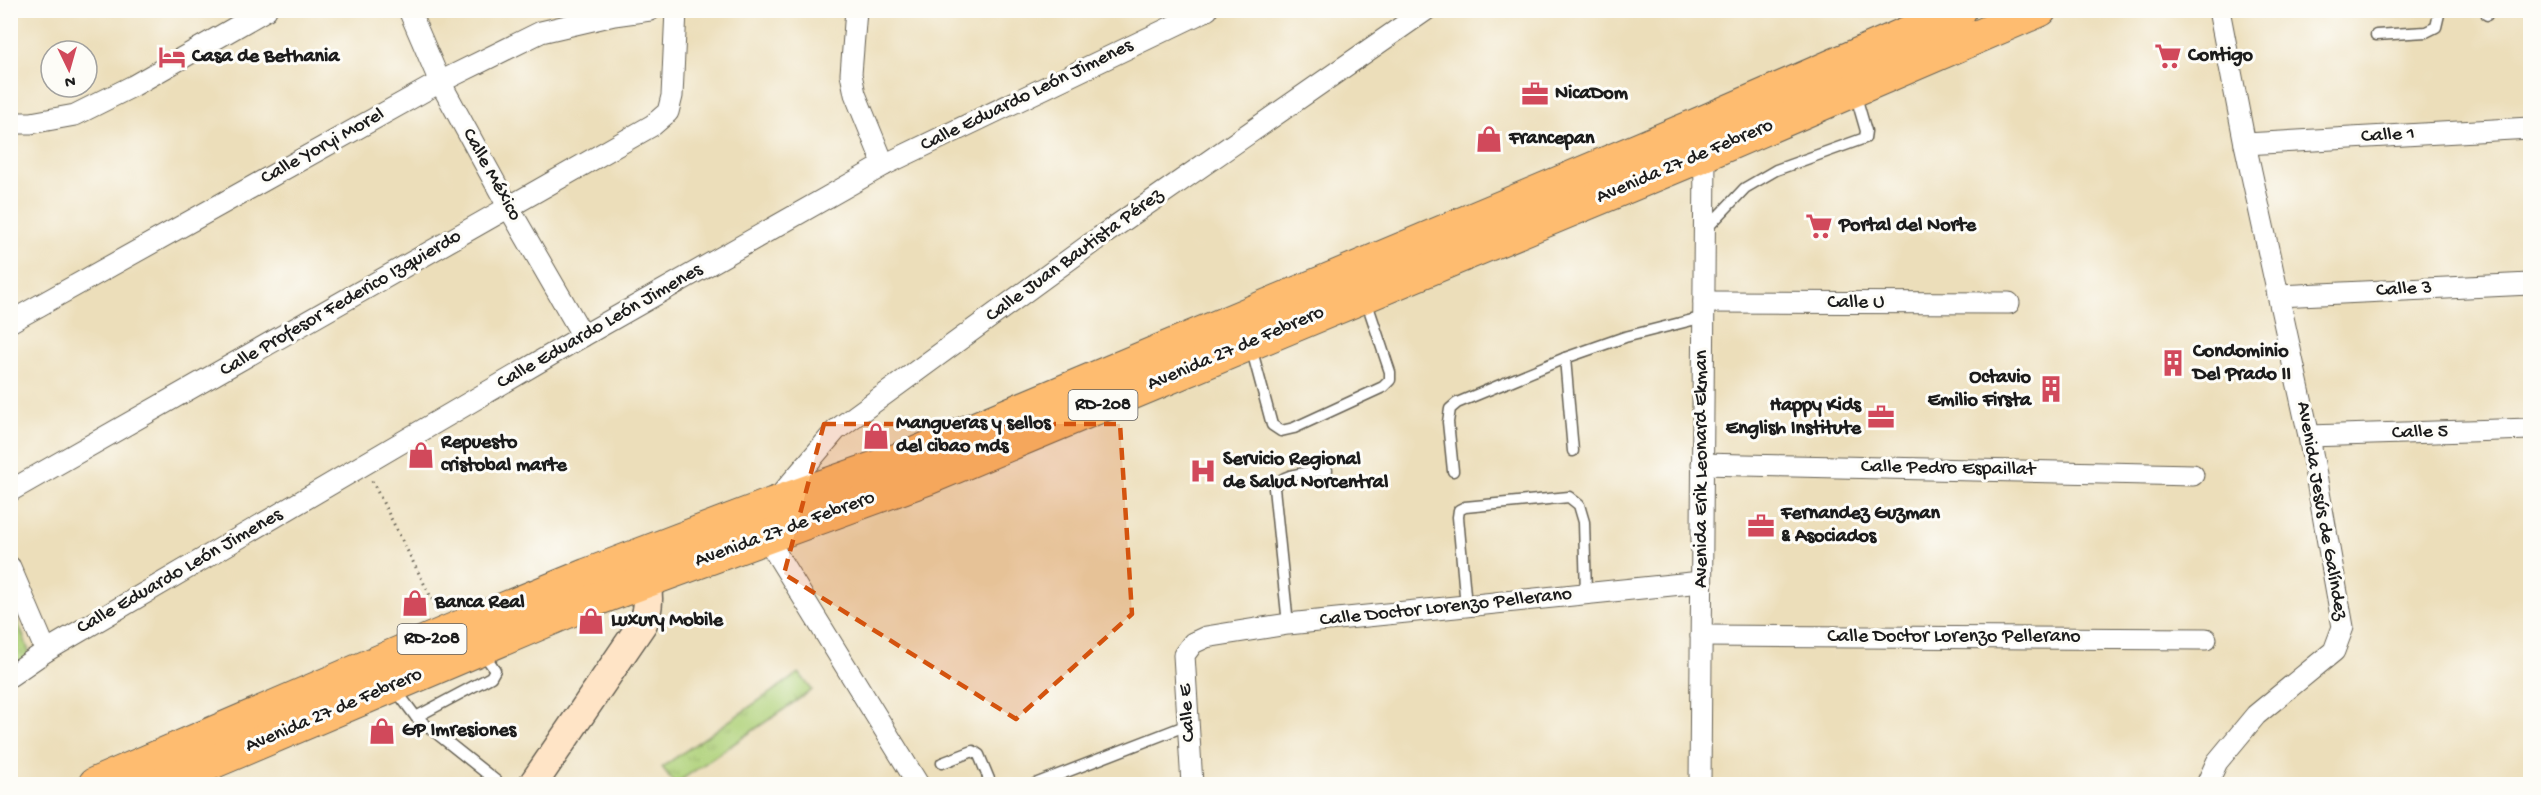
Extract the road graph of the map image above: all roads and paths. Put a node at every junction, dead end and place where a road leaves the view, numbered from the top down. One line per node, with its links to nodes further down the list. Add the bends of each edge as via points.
1 (266, 10): 15 (street, via 75,115)
2 (409, 10): 13 (street, Calle México)
3 (650, 10): 13 (street, Calle Yoryi Morel, via 541,32)
4 (676, 10): 20 (street, Calle Profesor Federico Izquierdo, via 668,112 653,125)
5 (856, 10): 19 (street, via 851,74 855,94)
6 (1207, 10): 19 (street, Calle Eduardo León Jimenes)
7 (1425, 10): 40 (street, Calle Juan Bautista Pérez, via 1100,237 836,430)
8 (1960, 10): 17 (main road, Avenida 27 de Febrero / RD-208)
9 (2040, 10): 14 (main road, Avenida 27 de Febrero / RD-208)
10 (2219, 10): 18 (street, Avenida Jesús de Galíndez)
11 (2440, 10): 12 (lane, via 2436,27 2426,32)
12 (2376, 35)
13 (440, 81): 20 (street, Calle México); 27 (street, Calle Yoryi Morel)
14 (1854, 90): 17 (main road, Avenida 27 de Febrero / RD-208); 21 (lane, via 1865,138 1776,170 1745,188)
15 (10, 123)
16 (2530, 128): 18 (street, Calle 1)
17 (1701, 140): 21 (street, Avenida Erik Leonard Ekman); 23 (main road, Avenida 27 de Febrero / RD-208); 40 (main road, Avenida 27 de Febrero / RD-208, via 917,453)
18 (2245, 144): 24 (street, Avenida Jesús de Galíndez)
19 (884, 165): 28 (street, Calle Eduardo León Jimenes)
20 (509, 208): 28 (street, Calle México); 39 (street, Calle Profesor Federico Izquierdo)
21 (1704, 232): 26 (street, Avenida Erik Leonard Ekman)
22 (2530, 284): 24 (street, Calle 3)
23 (1365, 296): 29 (main road, Avenida 27 de Febrero / RD-208); 29 (lane, via 1390,380 1383,387 1294,428 1281,431 1272,425)
24 (2278, 296): 32 (street, Avenida Jesús de Galíndez)
25 (2009, 303): 26 (street, Calle U)
26 (1704, 310): 30 (lane); 35 (street, Avenida Erik Leonard Ekman)
27 (10, 322)
28 (583, 336): 34 (street, Calle Eduardo León Jimenes)
29 (1250, 344): 41 (main road, Avenida 27 de Febrero / RD-208, via 928,478)
30 (1565, 357): 33 (lane); 37 (lane, via 1450,409)
31 (2530, 429): 32 (street, Calle 5)
32 (2309, 436): 68 (street, Avenida Jesús de Galíndez, via 2343,627 2334,651 2256,715 2217,762)
33 (1574, 451)
34 (364, 464): 48 (path); 53 (street, Calle Eduardo León Jimenes)
35 (1702, 464): 38 (street, Calle Pedro Espaillat); 44 (street, Avenida Erik Leonard Ekman)
36 (1327, 470): 47 (lane, via 1288,477 1274,488)
37 (1453, 471)
38 (2193, 475)
39 (10, 491)
40 (773, 504): 41 (street, Calle Juan Bautista Pérez); 43 (main road, Avenida 27 de Febrero / RD-208)
41 (766, 537): 43 (main road, Avenida 27 de Febrero / RD-208); 63 (street)
42 (10, 567): 53 (street)
43 (642, 568): 48 (main road, Avenida 27 de Febrero / RD-208); 52 (main road, Avenida 27 de Febrero / RD-208, via 597,599); 62 (street, via 648,612 643,623)
44 (1701, 582): 45 (street, Calle Doctor Lorenzo Pellerano); 49 (street, Avenida Erik Leonard Ekman)
45 (1586, 593): 46 (street, Calle Doctor Lorenzo Pellerano); 46 (lane, via 1584,522 1579,505 1569,497 1465,507 1458,516)
46 (1466, 606): 47 (street, Calle Doctor Lorenzo Pellerano)
47 (1288, 624): 51 (street, Calle Doctor Lorenzo Pellerano, via 1206,637)
48 (448, 632): 59 (main road, Avenida 27 de Febrero / RD-208)
49 (1701, 636): 50 (street, Calle Doctor Lorenzo Pellerano); 67 (street, Avenida Erik Leonard Ekman)
50 (2206, 639)
51 (1193, 643): 57 (street, Calle E, via 1184,656)
52 (480, 649): 55 (main road, Avenida 27 de Febrero / RD-208); 56 (lane, via 495,670 490,677)
53 (46, 651): 54 (street, Calle Eduardo León Jimenes)
54 (10, 676)
55 (393, 686): 56 (lane); 60 (main road, Avenida 27 de Febrero / RD-208)
56 (416, 717): 61 (lane)
57 (1190, 724): 65 (lane); 66 (street, Calle E)
58 (942, 763): 64 (lane, via 973,751 979,755)
59 (95, 784)
60 (161, 784)
61 (500, 784)
62 (533, 784)
63 (918, 784)
64 (991, 784)
65 (1035, 784)
66 (1192, 784)
67 (1700, 784)
68 (2207, 784)

